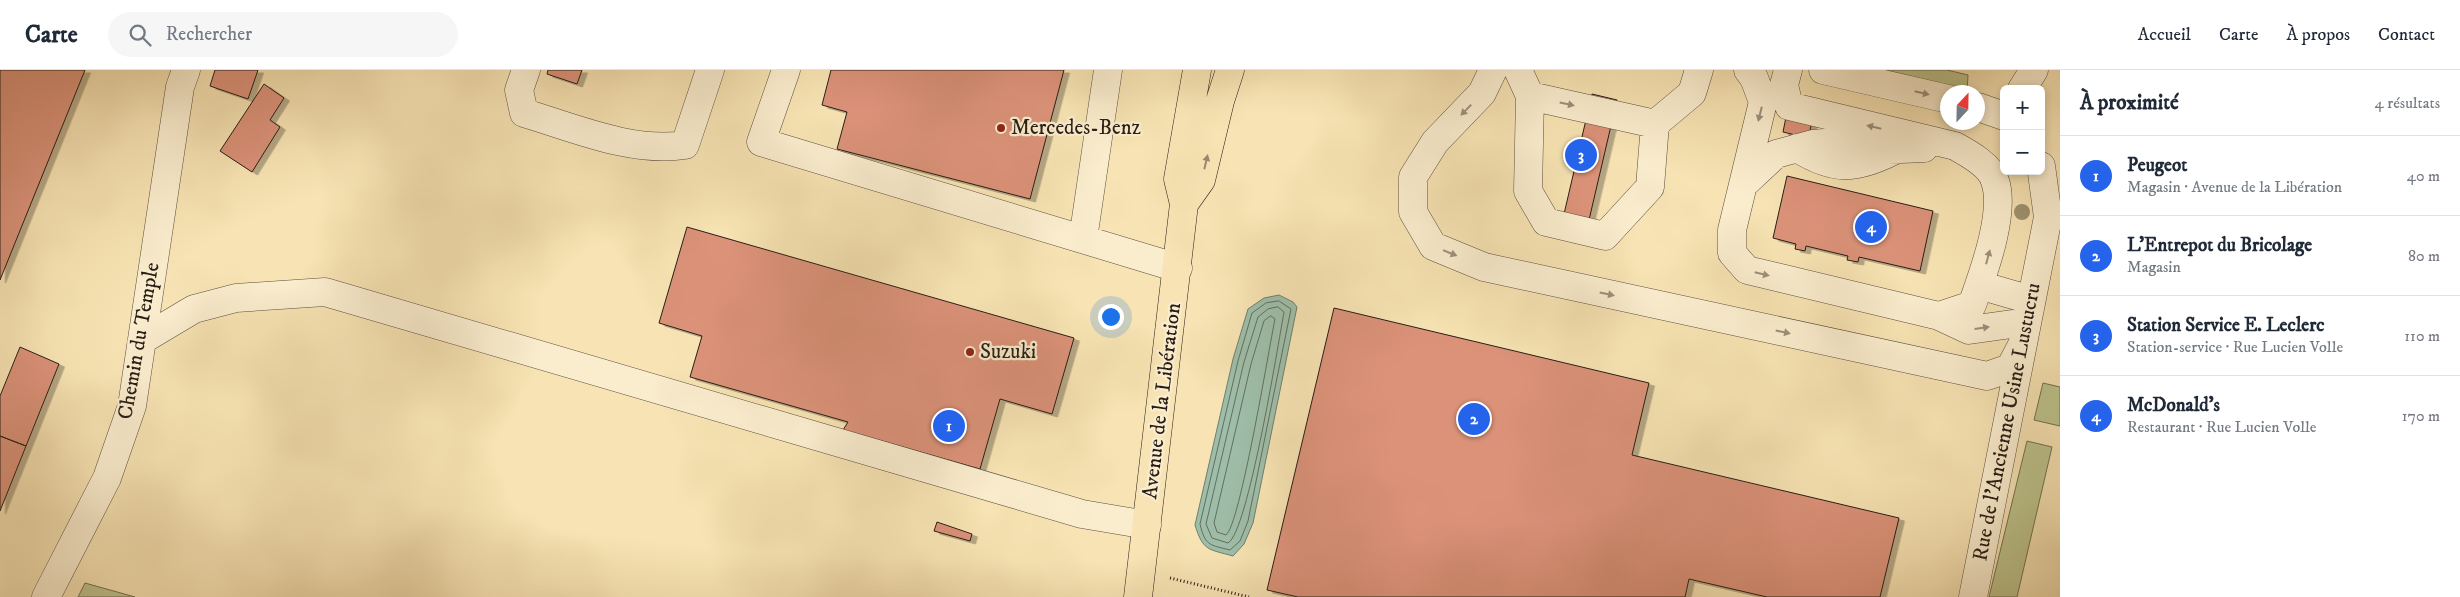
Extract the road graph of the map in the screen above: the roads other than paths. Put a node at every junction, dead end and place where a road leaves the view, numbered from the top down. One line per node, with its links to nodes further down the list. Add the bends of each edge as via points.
1 (186, 70): 31 (street, Chemin du Temple, via 180,87)
2 (526, 70): 3 (street, via 519,90 524,113 634,145 662,148 685,145)
3 (710, 70)
4 (786, 70): 26 (street, via 761,142)
5 (1108, 70): 26 (street)
6 (1196, 70): 24 (main road, Avenue de la Libération, via 1178,179)
7 (1230, 70): 24 (main road, one-way to 7, via 1202,180)
8 (1493, 70): 30 (street, one-way to 30, via 1482,93 1435,142 1413,177 1413,212 1433,246 1484,267 1987,376 2010,368)
9 (1518, 70): 14 (street)
10 (1699, 70): 18 (street, via 1692,93)
11 (1748, 70): 23 (street, one-way to 23, via 1763,102)
12 (1788, 70): 19 (street, one-way to 12, via 1789,106 1784,86)
13 (1824, 70): 15 (street, one-way to 15)
14 (1530, 96): 18 (street, one-way to 18); 18 (street, via 1528,191 1546,222 1604,236 1650,187)
15 (1940, 97)
16 (1985, 109): 17 (street)
17 (2000, 115)
18 (1655, 124)
19 (1955, 146): 23 (street, via 1877,150 1847,141 1813,144 1776,154); 28 (street, one-way to 19, via 1998,217 1995,180 1976,158)
20 (2045, 157): 21 (street)
21 (2060, 164)
22 (2044, 175): 25 (street, Rue de l'Ancienne Usine Lustucru)
23 (1744, 184): 29 (street, one-way to 29, via 1732,230 1732,254 1747,270)
24 (1184, 204): 27 (main road, Avenue de la Libération)
25 (2054, 210): 30 (street, Rue de l'Ancienne Usine Lustucru)
26 (1083, 239): 27 (street)
27 (1178, 268): 32 (main road, Avenue de la Libération)
28 (1979, 285): 29 (street, via 1972,305); 30 (street)
29 (1940, 316): 30 (street, one-way to 30, via 1969,330)
30 (2027, 323): 35 (street, Rue de l'Ancienne Usine Lustucru)
31 (142, 340): 32 (street, via 194,309 236,298 326,292 1082,514); 34 (street, Chemin du Temple, via 132,406 107,478)
32 (1147, 525): 33 (main road, Avenue de la Libération)
33 (1139, 584)
34 (46, 597)
35 (1973, 597)

